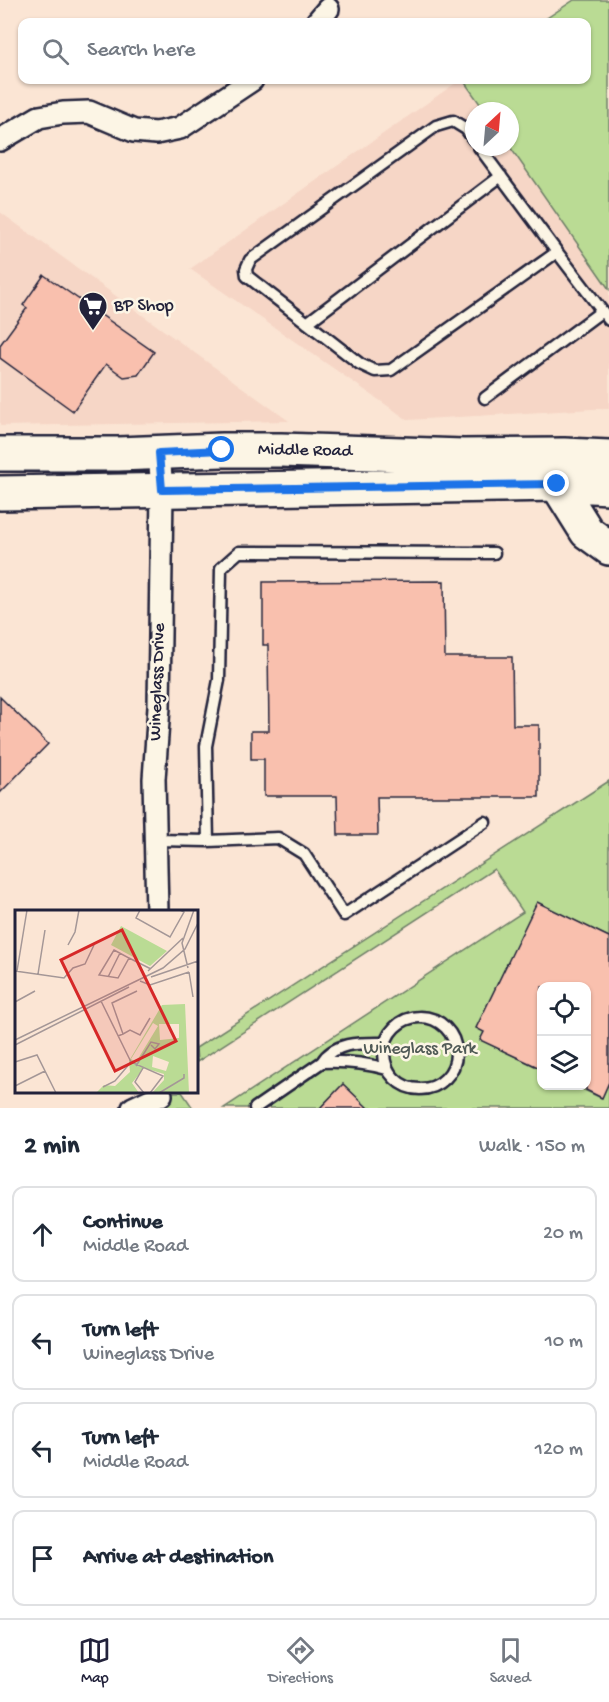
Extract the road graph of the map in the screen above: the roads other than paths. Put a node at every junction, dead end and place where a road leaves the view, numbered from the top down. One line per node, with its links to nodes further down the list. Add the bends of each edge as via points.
1 (246, 84): 3 (street, via 180,128 156,133 134,131 89,112 63,112 39,117)
2 (465, 128): 8 (lane, via 453,121 436,126 250,260 247,276)
3 (0, 140)
4 (486, 156): 5 (lane)
5 (501, 176): 6 (lane); 8 (lane)
6 (557, 252): 7 (lane); 8 (lane, via 391,370 375,371 360,364)
7 (606, 316): 9 (lane)
8 (307, 323)
9 (485, 398)
10 (609, 437): 14 (main road, via 600,438)
11 (159, 453): 12 (main road, Middle Road); 14 (main road, Middle Road, via 281,450 463,456); 16 (street, Wineglass Drive)
12 (0, 454)
13 (609, 457): 14 (main road, Middle Road)
14 (560, 470): 15 (main road, Middle Road); 16 (main road, Middle Road); 18 (main road, via 587,532)
15 (609, 487)
16 (162, 490): 17 (main road, Middle Road); 21 (street, Wineglass Drive)
17 (0, 493)
18 (609, 549)
19 (494, 553): 22 (lane, via 239,552 221,568 219,680 206,746)
20 (485, 822): 22 (lane, via 344,915 304,854 278,838)
21 (155, 840): 22 (lane); 23 (street, Wineglass Drive)
22 (208, 841)
23 (157, 910)
24 (385, 1043): 25 (lane, via 355,1043 338,1048); 26 (lane); 26 (lane, via 404,1020 425,1018 444,1026 455,1044 456,1055 449,1075 432,1088 401,1084)
25 (322, 1062): 26 (lane, via 345,1061); 29 (lane)
26 (387, 1069)
27 (163, 1098): 28 (street)
28 (133, 1108)
29 (255, 1108)

